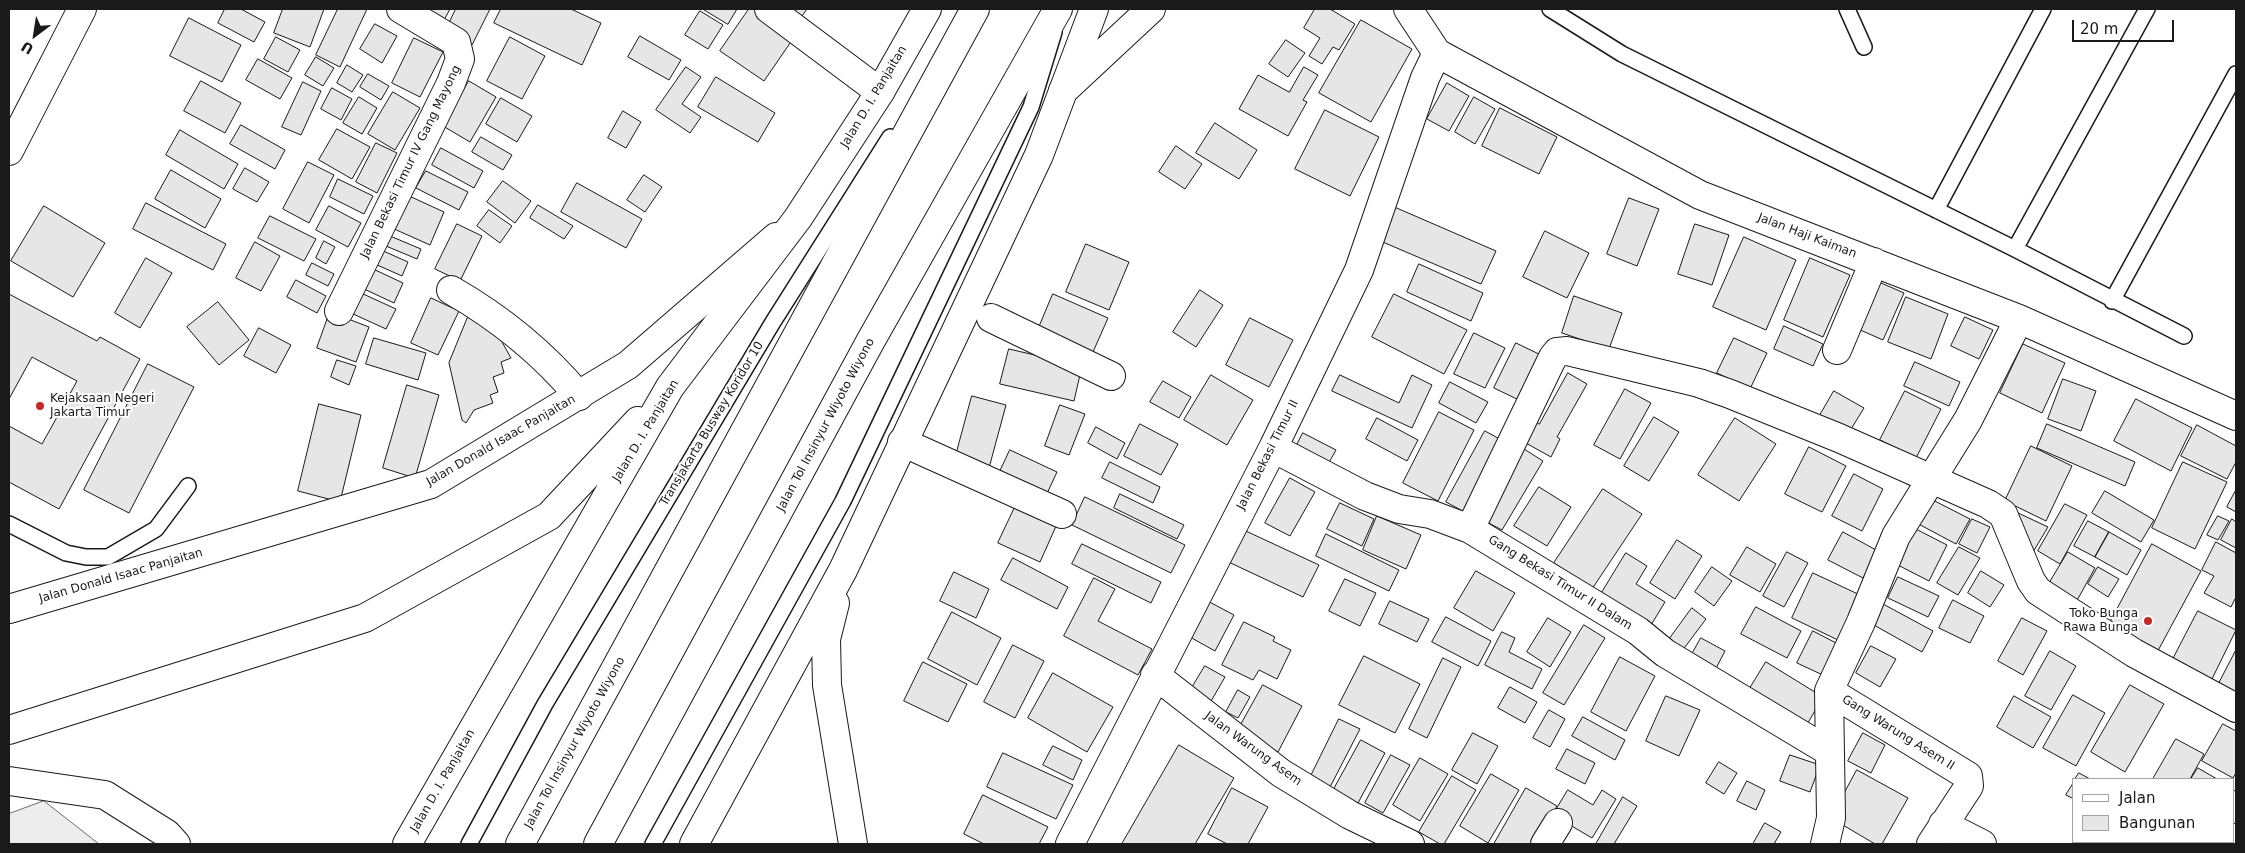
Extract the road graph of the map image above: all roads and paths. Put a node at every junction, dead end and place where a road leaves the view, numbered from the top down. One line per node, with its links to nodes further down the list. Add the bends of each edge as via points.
1 (82, 9): 21 (main road)
2 (402, 9): 28 (main road, Jalan Bekasi Timur IV Gang Mayong, via 456,42 460,59)
3 (769, 9): 20 (main road)
4 (914, 9): 20 (main road)
5 (927, 9): 20 (main road, Jalan D. I. Panjaitan)
6 (963, 9): 55 (lane, Transjakarta Busway Koridor 10, via 883,150 773,322 545,704)
7 (975, 9): 56 (main road, Jalan Tol Insinyur Wiyoto Wiyono)
8 (1059, 9): 57 (main road, Jalan Tol Insinyur Wiyoto Wiyono, via 1031,53 866,351); 58 (lane, via 1049,56 1031,107 843,501)
9 (1094, 9): 19 (main road)
10 (1151, 9): 19 (main road)
11 (1408, 9): 17 (main road, Jalan Haji Kaiman)
12 (1550, 9): 22 (lane, via 1622,54)
13 (1847, 9): 16 (lane)
14 (2043, 9): 22 (lane)
15 (2147, 9): 24 (lane)
16 (1864, 47)
17 (1437, 53): 25 (main road, Jalan Haji Kaiman, via 1700,195); 38 (main road, Jalan Bekasi Timur II, via 1425,78 1360,270)
18 (2236, 74): 27 (lane)
19 (1063, 91): 37 (main road, via 1039,155)
20 (880, 92): 23 (main road, Jalan D. I. Panjaitan)
21 (9, 151)
22 (1936, 210): 24 (lane)
23 (798, 218): 34 (main road, Jalan D. I. Panjaitan); 35 (main road, Jalan Donald Isaac Panjaitan, via 628,365)
24 (2015, 249): 27 (lane)
25 (1874, 262): 30 (main road, Jalan Haji Kaiman); 32 (main road)
26 (451, 290): 35 (main road, via 490,314 523,340 553,365)
27 (2112, 300): 31 (lane)
28 (339, 311)
29 (991, 318): 33 (main road)
30 (2019, 319): 36 (main road, Jalan Haji Kaiman); 39 (main road, via 1968,420)
31 (2184, 336)
32 (1836, 350)
33 (1111, 376)
34 (670, 387): 49 (main road, via 549,516 365,618); 54 (main road, Jalan D. I. Panjaitan)
35 (580, 396): 45 (main road, Jalan Donald Isaac Panjaitan, via 431,484)
36 (2236, 416)
37 (902, 442): 41 (main road); 44 (main road)
38 (1273, 448): 43 (main road, Gang Bekasi Timur II Dalam, via 1365,496); 46 (main road, Jalan Bekasi Timur II)
39 (1932, 479): 43 (main road, via 1699,383 1567,351 1557,352); 47 (main road, via 1896,536); 48 (main road, via 2004,514 2038,591 2134,653)
40 (188, 486): 42 (lane, via 156,529 108,557 66,553)
41 (1062, 514)
42 (9, 524)
43 (1470, 529): 50 (main road, Gang Bekasi Timur II Dalam)
44 (842, 570): 59 (main road); 60 (main road, via 826,639 827,685)
45 (9, 609)
46 (1155, 675): 61 (main road, Jalan Bekasi Timur II); 62 (main road, Jalan Warung Asem, via 1281,772 1350,815)
47 (1829, 690): 50 (main road); 52 (main road, Gang Warung Asem II, via 1968,776 1969,786)
48 (2236, 708)
49 (9, 730)
50 (1830, 752): 63 (main road, via 1831,818)
51 (9, 781): 53 (main road, via 106,796 167,834)
52 (1937, 834): 64 (main road)
53 (176, 844)
54 (406, 844)
55 (469, 844)
56 (520, 844)
57 (598, 844)
58 (653, 844)
59 (694, 844)
60 (853, 844)
61 (1070, 844)
62 (1410, 844)
63 (1825, 844)
64 (1982, 844)

